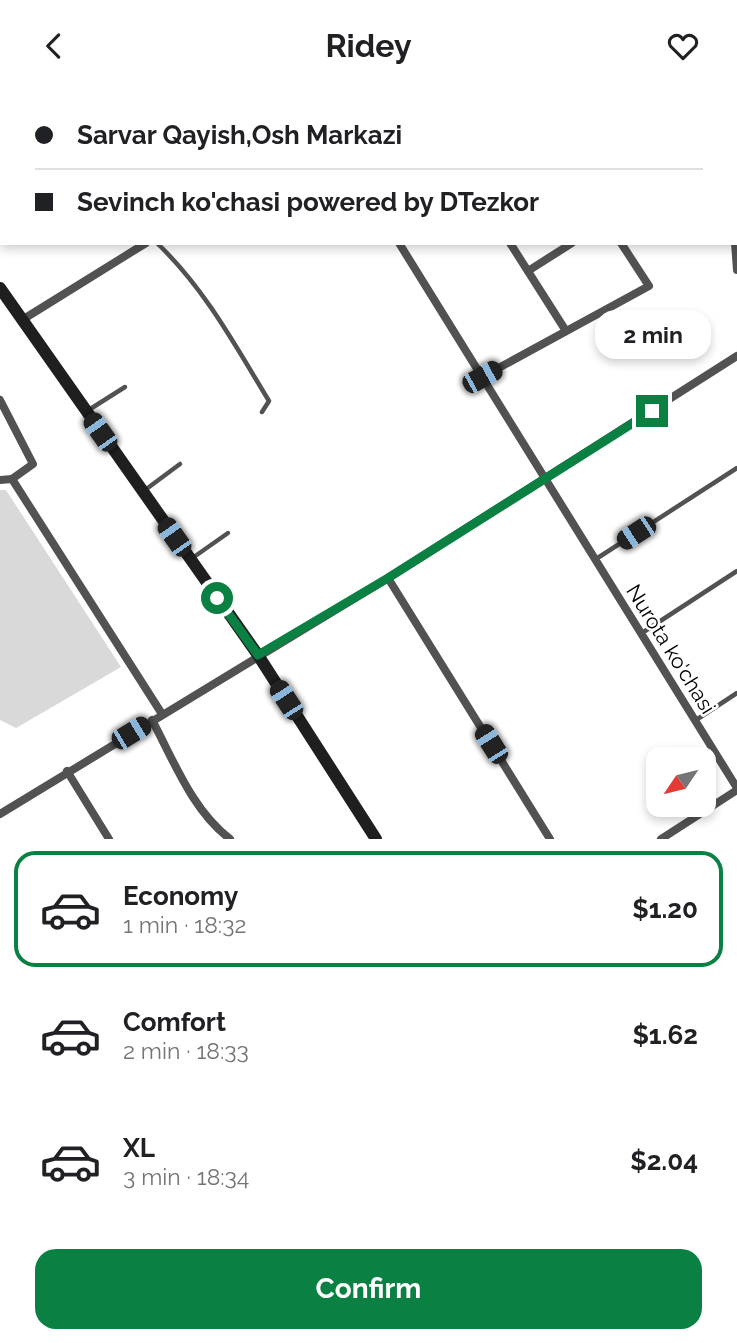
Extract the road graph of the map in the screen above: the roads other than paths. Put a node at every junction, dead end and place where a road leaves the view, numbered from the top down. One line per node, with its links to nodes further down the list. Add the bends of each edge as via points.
1 (143, 245): 11 (street)
2 (159, 245): 18 (lane, via 186,271 221,321 269,401)
3 (400, 245): 14 (street, Nurota ko'chasi)
4 (511, 245): 9 (street)
5 (569, 245): 9 (street)
6 (622, 245): 12 (street, via 649,286)
7 (735, 245): 8 (street)
8 (737, 270)
9 (528, 271): 12 (street)
10 (0, 288): 11 (street)
11 (22, 320): 17 (street)
12 (566, 331): 14 (street)
13 (737, 356): 22 (street)
14 (482, 377): 22 (street, Nurota ko'chasi)
15 (125, 387): 17 (lane)
16 (0, 400): 21 (street, via 33,464)
17 (86, 412): 24 (street)
18 (262, 412)
19 (180, 464): 24 (lane)
20 (737, 468): 26 (lane)
21 (12, 479): 23 (street); 33 (street)
22 (546, 480): 26 (street, Nurota ko'chasi); 29 (street)
23 (0, 481)
24 (142, 492): 27 (street)
25 (228, 533): 27 (lane)
26 (595, 559): 30 (street, Nurota ko'chasi)
27 (189, 560): 31 (street)
28 (737, 571): 30 (lane)
29 (388, 578): 31 (street); 42 (street)
30 (641, 633): 35 (street, Nurota ko'chasi)
31 (258, 655): 33 (street); 41 (street)
32 (737, 693): 35 (lane)
33 (162, 714): 34 (street)
34 (152, 720): 36 (street); 40 (street, via 194,801)
35 (695, 720): 37 (street, Nurota ko'chasi)
36 (67, 772): 38 (street); 39 (street)
37 (737, 789): 43 (street)
38 (0, 814)
39 (110, 839)
40 (230, 839)
41 (376, 839)
42 (550, 839)
43 (661, 839)

